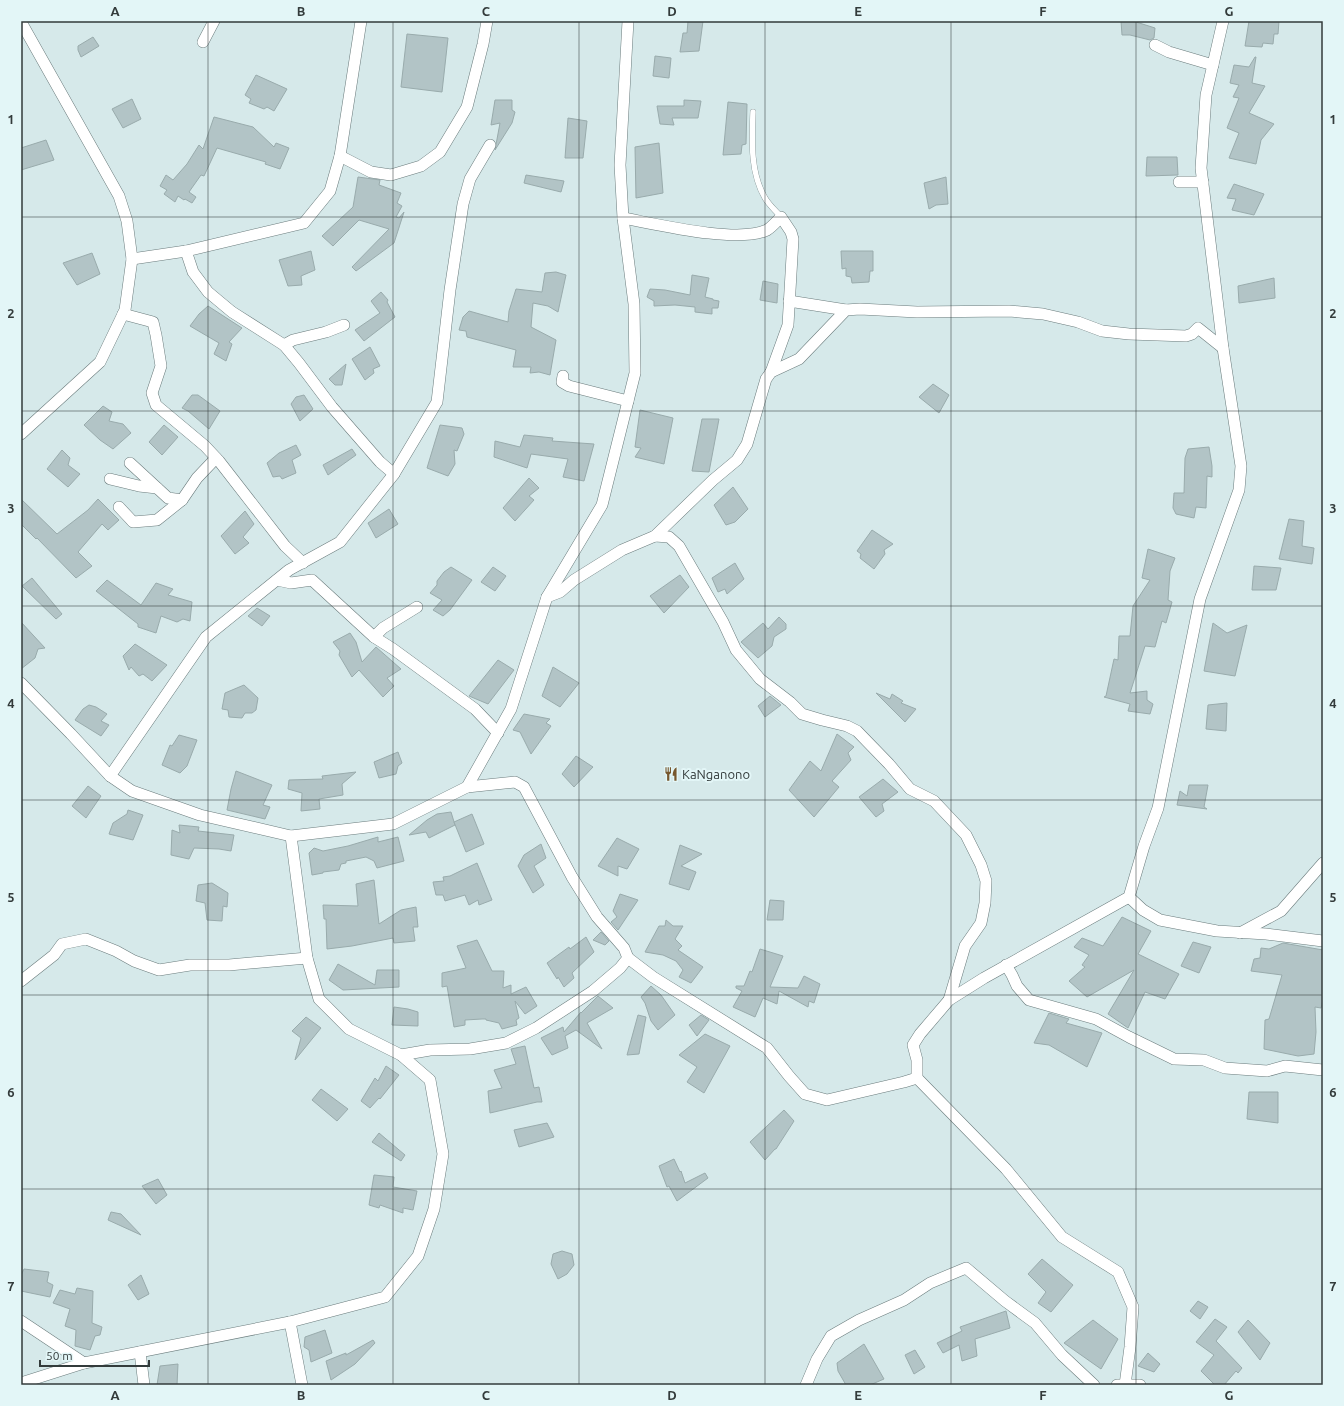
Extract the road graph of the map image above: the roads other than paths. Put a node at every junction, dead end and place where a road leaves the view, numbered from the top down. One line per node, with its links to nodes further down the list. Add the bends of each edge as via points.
1 (214, 21): 7 (street)
2 (361, 21): 12 (street)
3 (487, 21): 12 (street, via 467,107 440,152 421,166 391,175 371,172)
4 (628, 21): 16 (street, via 620,165)
5 (1223, 21): 9 (street)
6 (21, 22): 18 (street, via 120,196 127,221)
7 (203, 42)
8 (1155, 45): 9 (street, via 1169,52)
9 (1213, 65): 14 (street, via 1206,96 1201,168)
10 (753, 112): 15 (lane, via 752,145 755,174 765,198)
11 (490, 145): 31 (street, via 470,179 463,204 437,402)
12 (340, 156): 17 (street, via 330,191 304,223)
13 (1179, 182): 14 (street)
14 (1203, 182): 24 (street)
15 (781, 217): 16 (street, via 769,229 754,235 702,232); 19 (street, via 793,239)
16 (623, 218): 27 (street, via 634,304 635,373)
17 (186, 251): 18 (street); 23 (street, via 193,272 208,292 232,312)
18 (132, 259): 21 (street)
19 (789, 301): 20 (street); 25 (street, via 788,325)
20 (846, 310): 24 (street, via 1043,314 1078,322 1102,331 1129,334 1186,336 1198,328); 25 (street, via 799,360)
21 (123, 314): 28 (street, via 100,362); 29 (street, via 153,322 161,366 152,393 156,405)
22 (344, 325): 23 (street)
23 (284, 345): 31 (street, via 332,407 380,462)
24 (1223, 348): 48 (street, via 1241,466 1238,490 1200,599 1158,808)
25 (771, 372): 36 (street, via 766,380 747,444 737,460)
26 (563, 376): 27 (street, via 562,382 570,386)
27 (628, 401): 39 (street, via 602,505)
28 (21, 434)
29 (216, 458): 34 (street, via 197,478); 37 (street, via 284,546)
30 (130, 463): 33 (street)
31 (394, 474): 37 (street, via 340,542)
32 (110, 479): 33 (street)
33 (158, 488): 34 (street, via 168,498)
34 (182, 500): 35 (street, via 157,520 132,522)
35 (119, 507)
36 (655, 536): 39 (street, via 622,550 574,580 560,592); 55 (street, via 669,537 679,546 724,622 736,650 760,679 802,714 857,731 910,789 934,801 966,835 986,881 985,903 981,923 965,946)
37 (302, 563): 38 (street)
38 (276, 580): 41 (street, via 291,583 312,580); 44 (street, via 206,637)
39 (547, 597): 43 (street, via 511,709)
40 (417, 607): 41 (street, via 383,628)
41 (374, 638): 43 (street, via 475,709)
42 (21, 683): 44 (street)
43 (498, 732): 45 (street)
44 (110, 776): 46 (street, via 132,790 200,815)
45 (467, 787): 46 (street, via 393,824); 52 (street, via 516,782 524,787 572,877 598,917 624,948)
46 (291, 836): 51 (street)
47 (1323, 863): 49 (street, via 1282,911)
48 (1129, 897): 49 (street, via 1143,910 1160,920 1217,931); 53 (street)
49 (1240, 932): 50 (street)
50 (1323, 941)
51 (307, 958): 54 (street, via 159,970 86,940 62,944 54,955); 56 (street, via 319,999 348,1029)
52 (628, 958): 56 (street, via 593,991 536,1028 506,1043 470,1050 430,1050); 58 (street, via 653,977 768,1048 805,1094 827,1100)
53 (1006, 966): 55 (street); 57 (street, via 1017,986 1029,1000 1096,1019 1174,1059 1204,1060 1225,1068 1266,1071 1285,1066)
54 (21, 981)
55 (949, 1000): 58 (street, via 920,1034 914,1045)
56 (401, 1054): 60 (street, via 430,1080 444,1154 434,1209 418,1256 385,1297)
57 (1323, 1070)
58 (917, 1078): 69 (street, via 1006,1169 1062,1237 1118,1272 1133,1307)
59 (21, 1321): 62 (street)
60 (290, 1322): 61 (street); 65 (street)
61 (140, 1352): 62 (street); 64 (street)
62 (84, 1363): 63 (street)
63 (21, 1383)
64 (144, 1385)
65 (302, 1385)
66 (806, 1385): 67 (street, via 817,1359 832,1336 859,1320 904,1300 930,1283 966,1268 1035,1323 1062,1355)
67 (1094, 1385)
68 (1116, 1385): 69 (street)
69 (1125, 1385): 70 (street)
70 (1140, 1385)

